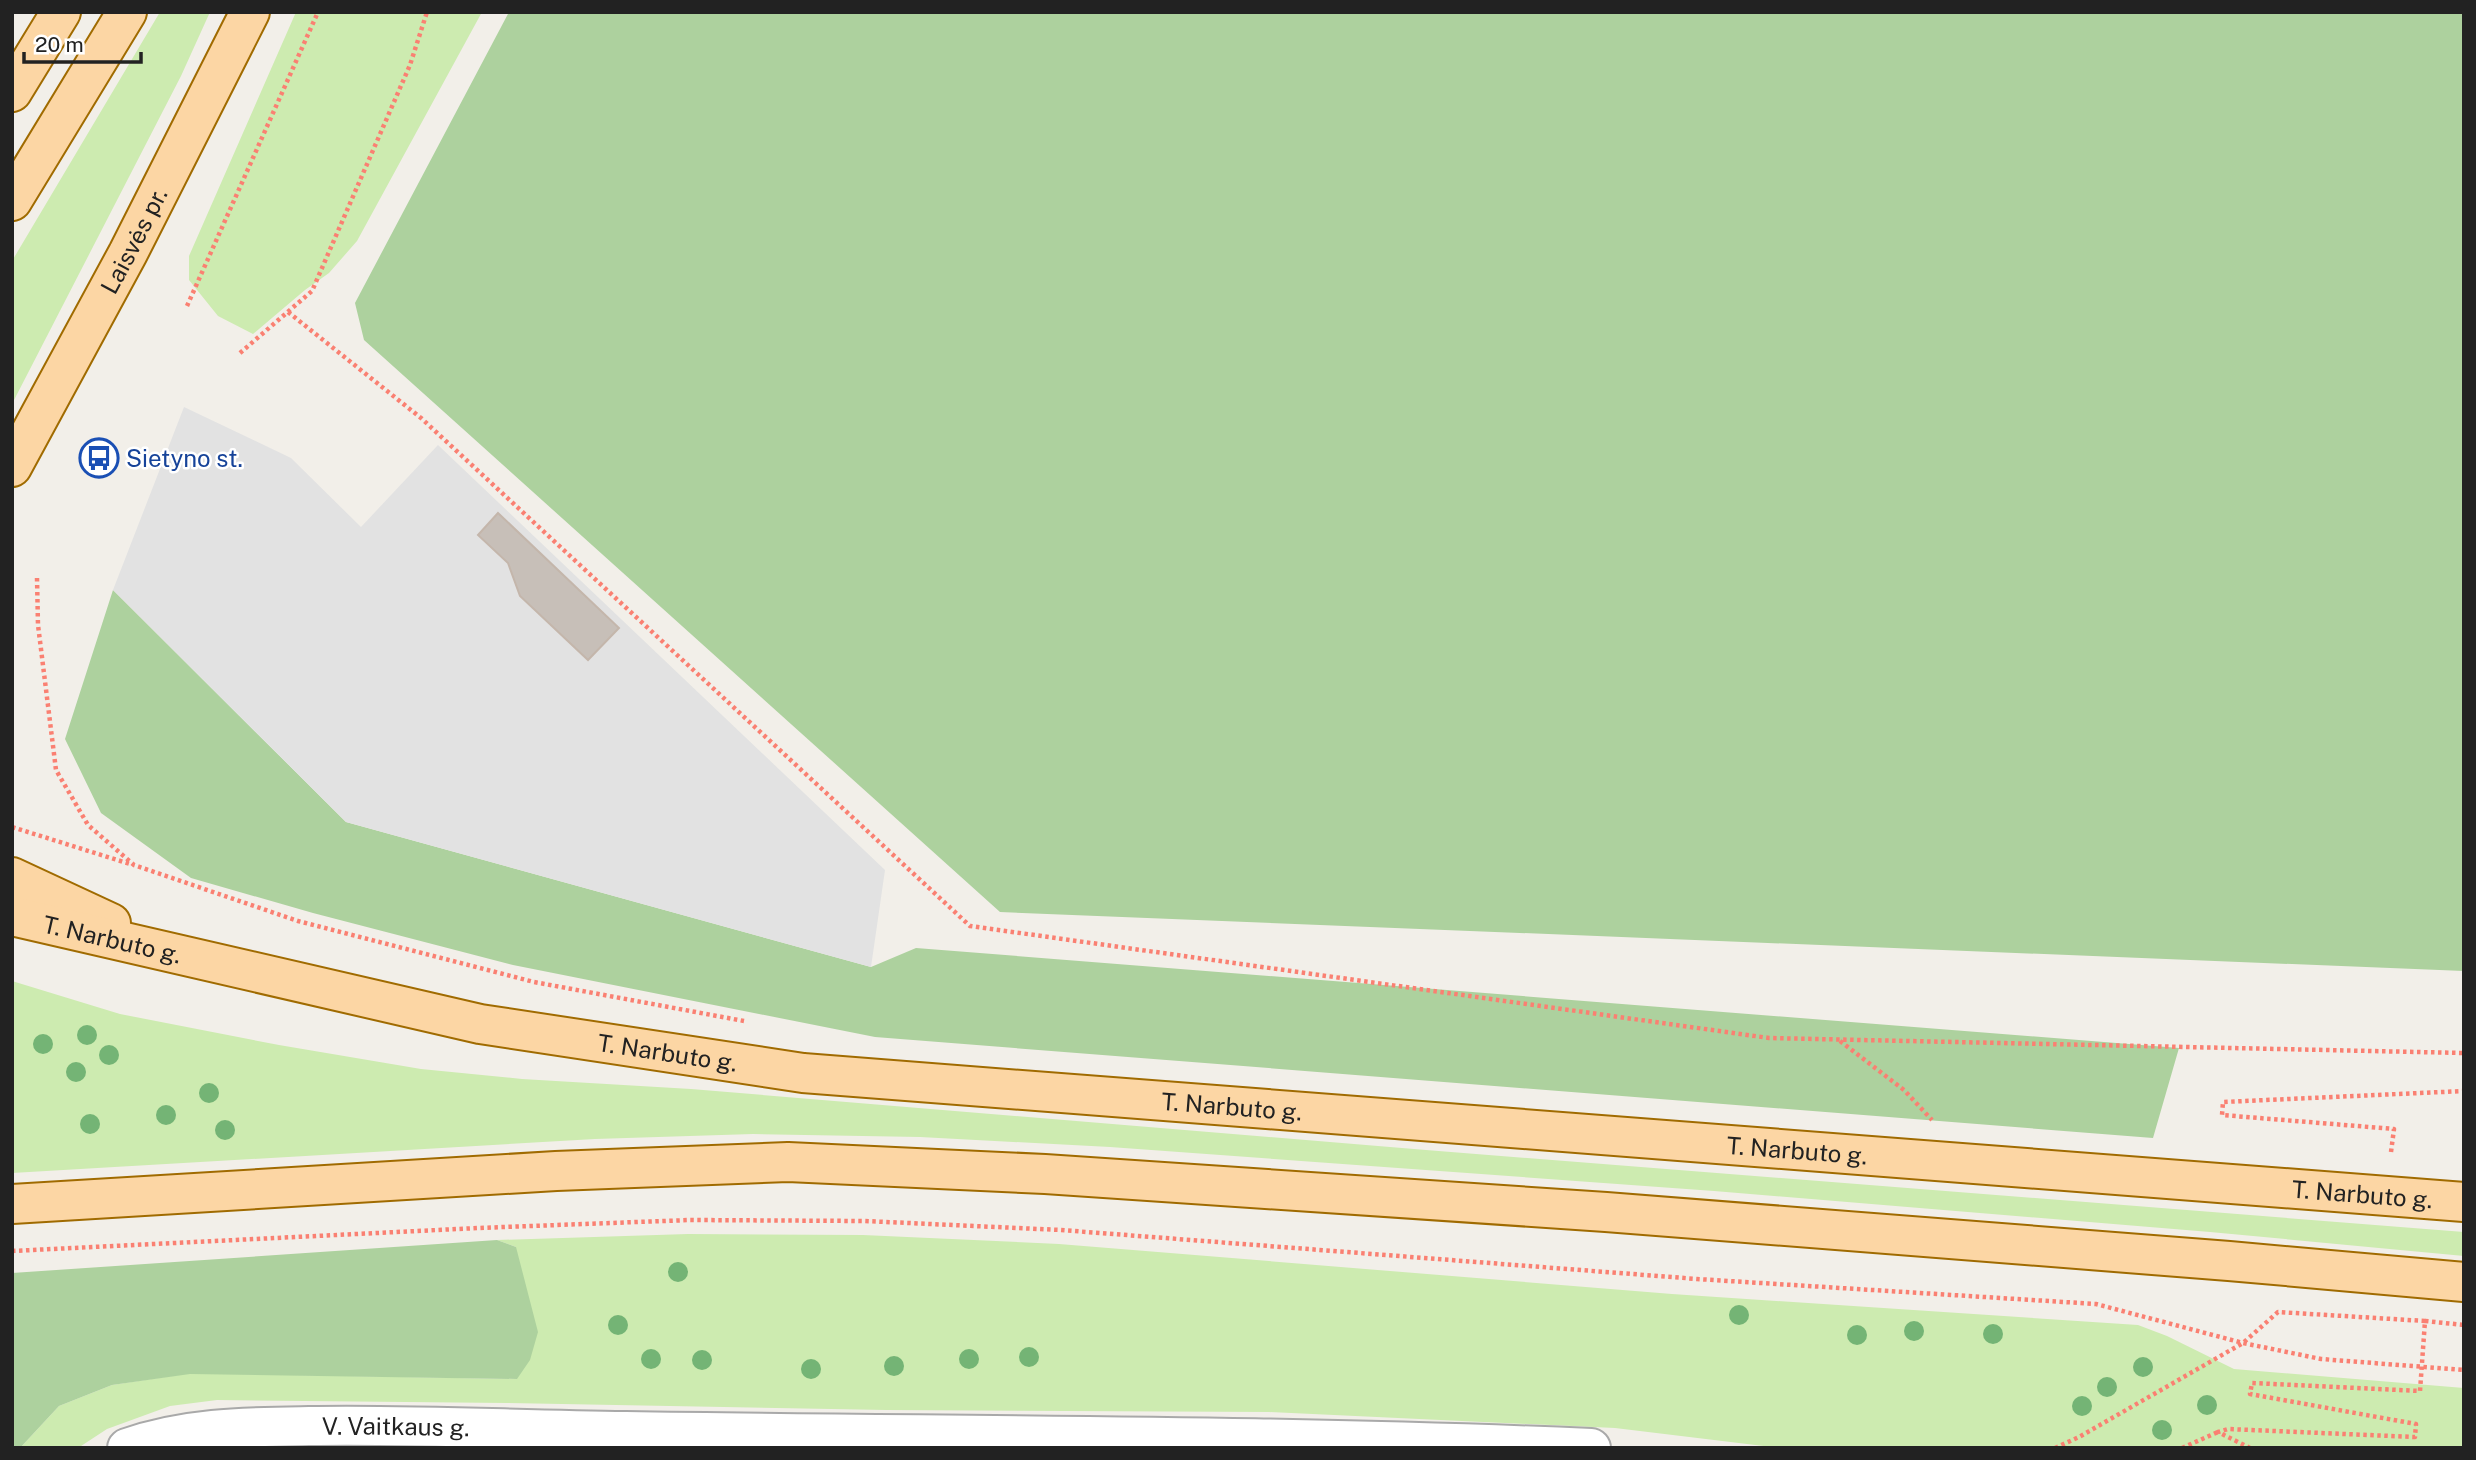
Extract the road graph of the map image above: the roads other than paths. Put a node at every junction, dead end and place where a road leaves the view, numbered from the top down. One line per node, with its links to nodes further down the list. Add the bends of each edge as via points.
1 (61, 12): 4 (main road)
2 (127, 12): 5 (main road)
3 (250, 12): 6 (main road, Laisvės pr., via 128,253)
4 (12, 92)
5 (12, 201)
6 (12, 467)
7 (12, 877): 9 (main road)
8 (12, 916): 9 (main road, T. Narbuto g.)
9 (180, 955): 10 (main road, T. Narbuto g., via 480,1024 803,1073)
10 (2464, 1202)
11 (12, 1204): 12 (main road, via 556,1171 788,1162 1045,1174 1606,1212)
12 (2464, 1282)
13 (127, 1448): 14 (street, V. Vaitkaus g., via 223,1427 376,1424 1314,1439)
14 (1591, 1448)

